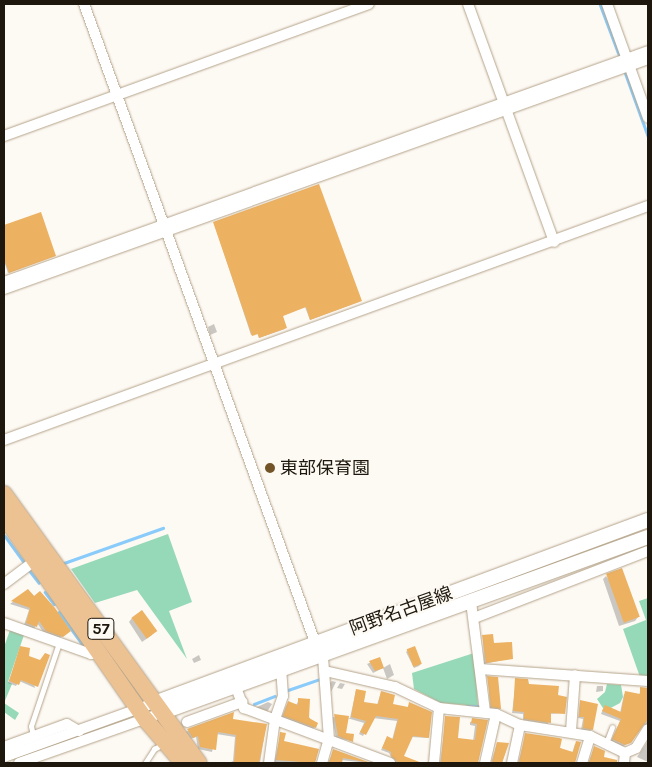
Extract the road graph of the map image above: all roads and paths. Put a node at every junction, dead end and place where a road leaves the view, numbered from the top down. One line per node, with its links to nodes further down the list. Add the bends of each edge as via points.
1 (84, 4): 8 (street)
2 (370, 4): 8 (street)
3 (468, 4): 9 (street)
4 (606, 4): 7 (street)
5 (648, 51): 7 (street)
6 (648, 59): 7 (street)
7 (628, 62): 9 (street); 10 (street)
8 (117, 95): 11 (street); 13 (street)
9 (504, 106): 13 (street); 14 (street)
10 (648, 118)
11 (4, 136)
12 (648, 206): 14 (street)
13 (165, 228): 15 (street); 16 (street); 17 (street)
14 (554, 242): 17 (street)
15 (4, 282)
16 (4, 290)
17 (215, 364): 18 (street); 30 (street)
18 (4, 440)
19 (4, 494): 41 (main road, 57)
20 (648, 520): 30 (main road, 阿野名古屋線)
21 (6, 525): 24 (main road, 57)
22 (648, 537): 26 (main road, 阿野名古屋線)
23 (648, 551): 27 (street)
24 (35, 561): 25 (street); 31 (main road, 57)
25 (4, 584)
26 (471, 602): 27 (street); 32 (main road, 阿野名古屋線)
27 (474, 618): 33 (street)
28 (4, 623): 29 (street)
29 (59, 642): 31 (street, via 91,654); 51 (lane, via 32,726)
30 (315, 642): 41 (main road, 阿野名古屋線)
31 (100, 653): 41 (main road, 57)
32 (323, 657): 34 (main road, 阿野名古屋線); 35 (street)
33 (480, 669): 36 (street); 42 (street)
34 (280, 670): 38 (main road, 阿野名古屋線); 44 (street, via 283,696)
35 (325, 671): 40 (street, via 394,687); 53 (street)
36 (575, 675): 37 (street); 50 (street)
37 (648, 681)
38 (235, 685): 39 (street); 41 (main road, 阿野名古屋線)
39 (242, 702): 44 (street, via 244,708); 45 (street)
40 (439, 708): 42 (street); 66 (street)
41 (151, 711): 49 (street); 54 (main road, 57); 59 (street); 62 (main road, 57)
42 (485, 712): 43 (street)
43 (496, 714): 46 (street); 67 (street)
44 (275, 719): 53 (street); 63 (street)
45 (187, 722)
46 (520, 725): 50 (street); 68 (street)
47 (612, 728): 55 (lane)
48 (648, 729): 58 (street)
49 (79, 731): 51 (street, via 67,724); 57 (street)
50 (571, 731): 52 (street)
51 (33, 736): 56 (street)
52 (590, 736): 55 (street); 69 (street)
53 (329, 740): 64 (street); 65 (street)
54 (167, 742): 60 (lane, via 154,749); 61 (main road, 57)
55 (606, 743): 58 (street)
56 (4, 747)
57 (4, 757)
58 (625, 758)
59 (19, 763)
60 (145, 763)
61 (183, 763)
62 (199, 763)
63 (269, 763)
64 (322, 763)
65 (390, 763)
66 (434, 763)
67 (485, 763)
68 (512, 763)
69 (582, 763)

